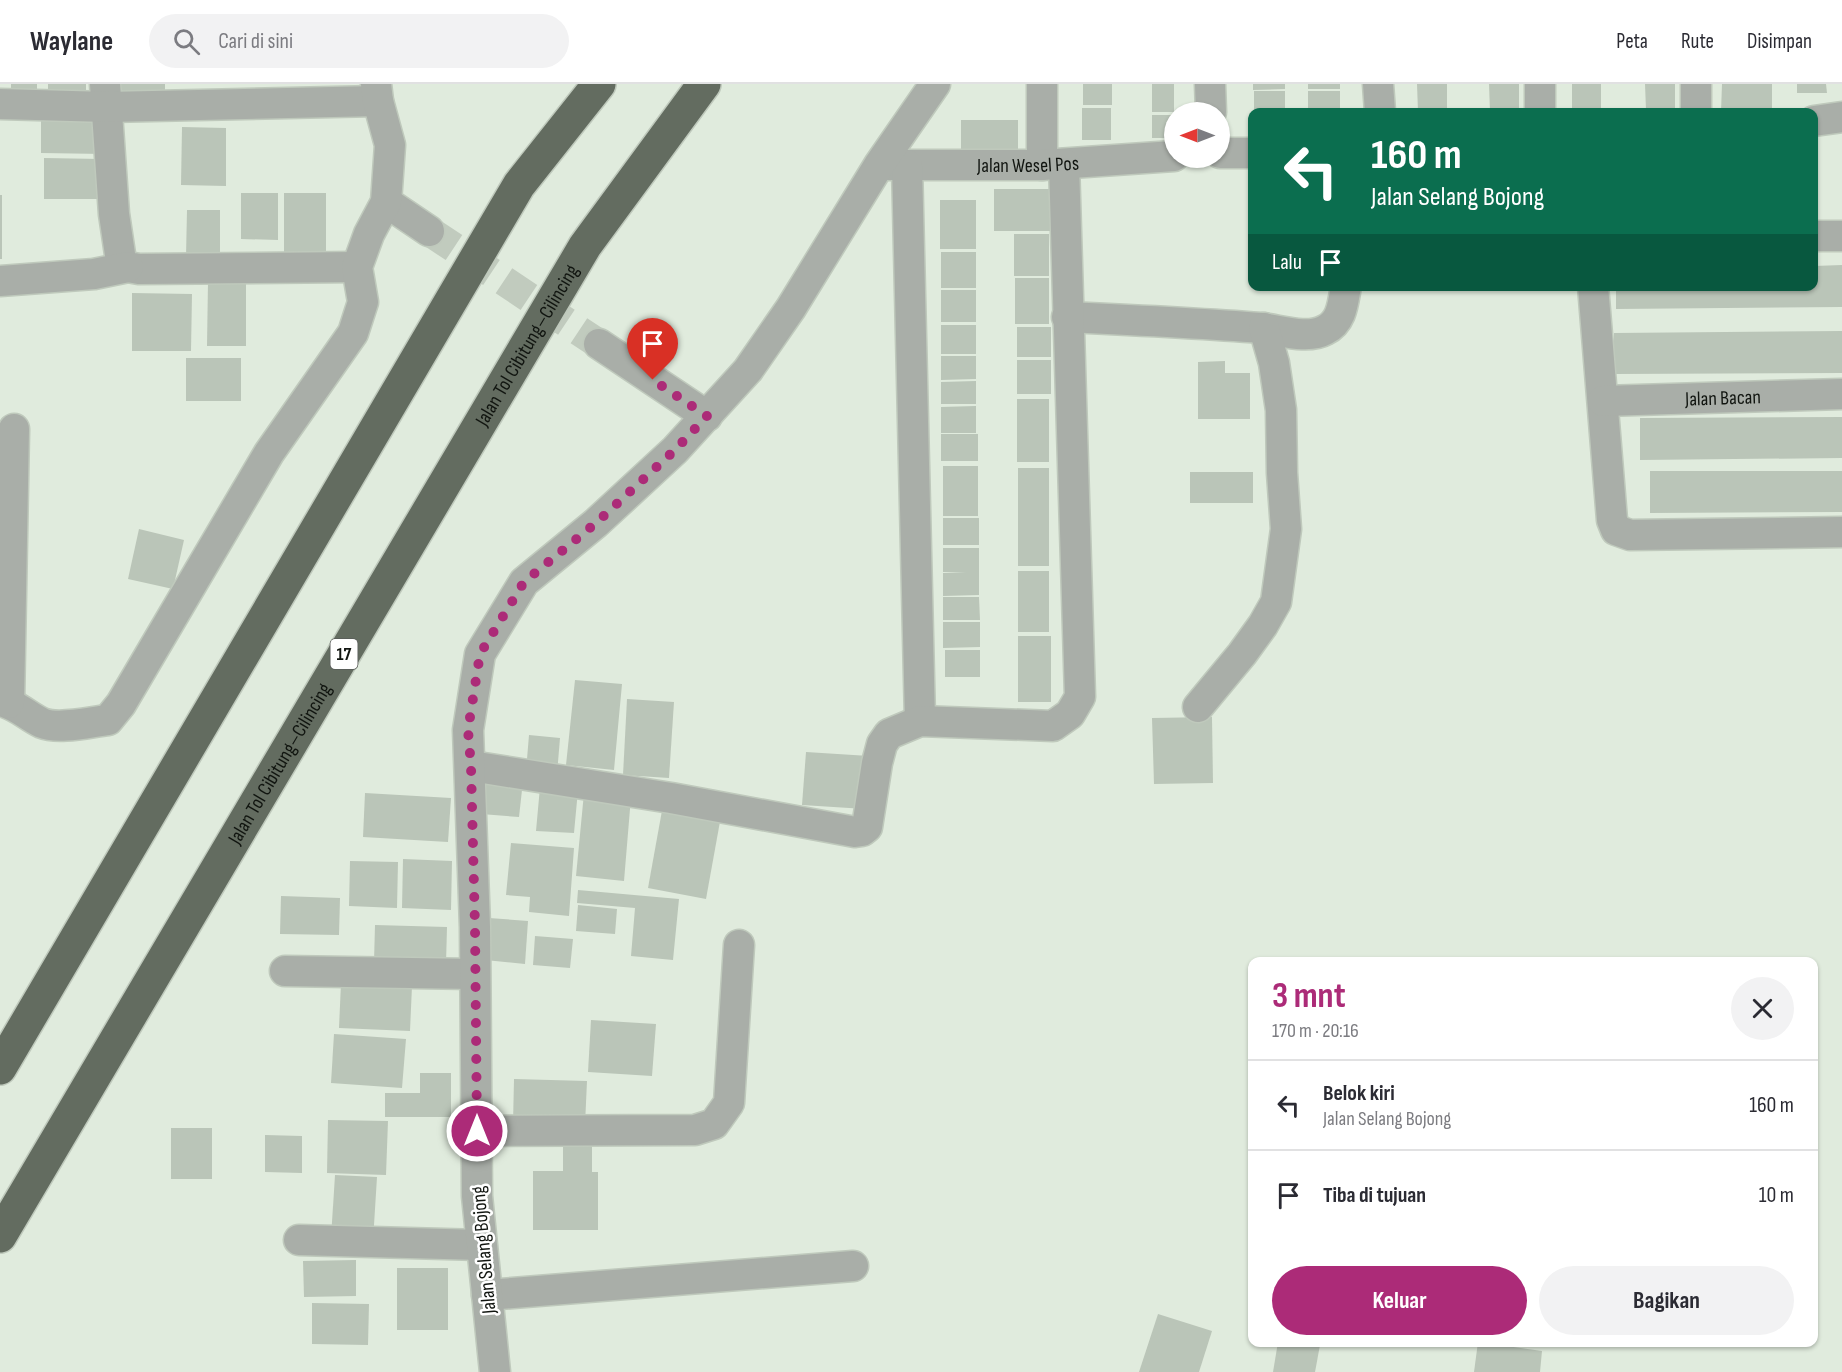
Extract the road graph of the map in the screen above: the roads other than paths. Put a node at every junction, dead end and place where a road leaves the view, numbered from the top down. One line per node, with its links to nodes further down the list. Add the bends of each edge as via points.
1 (599, 84): 47 (highway, via 519,185)
2 (704, 84): 49 (highway, Jalan Tol Cibitung–Cilincing / 17, via 585,246)
3 (935, 84): 21 (street, Jalan Selang Bojong)
4 (1042, 84): 22 (street)
5 (1210, 84): 11 (street)
6 (1378, 84): 13 (street)
7 (1540, 84): 14 (street)
8 (1696, 84): 15 (street)
9 (377, 93): 10 (street); 23 (street, via 390,145)
10 (106, 95): 12 (street); 27 (street, via 114,214 121,261)
11 (1211, 102)
12 (0, 104)
13 (1380, 108)
14 (1540, 108)
15 (1696, 108)
16 (1842, 117): 17 (street)
17 (1818, 120)
18 (1230, 153): 19 (street)
19 (1248, 153)
20 (1164, 157): 22 (street, Jalan Wesel Pos)
21 (893, 165): 22 (street, Jalan Wesel Pos); 37 (street, Jalan Selang Bojong, via 748,370); 42 (street)
22 (1053, 165): 32 (street)
23 (386, 202): 24 (street); 28 (street)
24 (429, 231)
25 (1818, 236): 26 (street)
26 (1842, 236)
27 (128, 267): 28 (street); 29 (street)
28 (357, 267): 40 (street, via 363,302 353,333 269,453 121,704 108,720 70,725 45,724)
29 (0, 281)
30 (1345, 291): 33 (street, via 1336,322 1324,331 1293,333)
31 (1593, 291): 36 (street)
32 (1067, 317): 33 (street); 42 (street, via 1080,697 1070,714 1053,726)
33 (1264, 328): 41 (street, via 1281,410 1286,529 1278,591 1263,626)
34 (599, 344): 37 (street)
35 (1842, 394): 36 (street, Jalan Bacan)
36 (1603, 401): 39 (street, via 1616,530 1630,535)
37 (707, 416): 43 (street, Jalan Selang Bojong, via 596,523 524,582 480,654 468,730)
38 (14, 429): 40 (street)
39 (1842, 532)
40 (5, 702)
41 (1198, 707)
42 (920, 721): 43 (street, via 889,734 882,744 867,826 855,832)
43 (471, 766): 46 (street, Jalan Selang Bojong)
44 (739, 945): 48 (street, via 729,1103 714,1124 695,1130)
45 (285, 971): 46 (street)
46 (474, 974): 48 (street, Jalan Selang Bojong)
47 (0, 1068)
48 (477, 1131): 51 (street, Jalan Selang Bojong)
49 (0, 1236)
50 (299, 1240): 51 (street)
51 (481, 1245): 53 (street, Jalan Selang Bojong)
52 (853, 1266): 53 (street)
53 (487, 1295): 54 (street, Jalan Selang Bojong)
54 (495, 1372)

